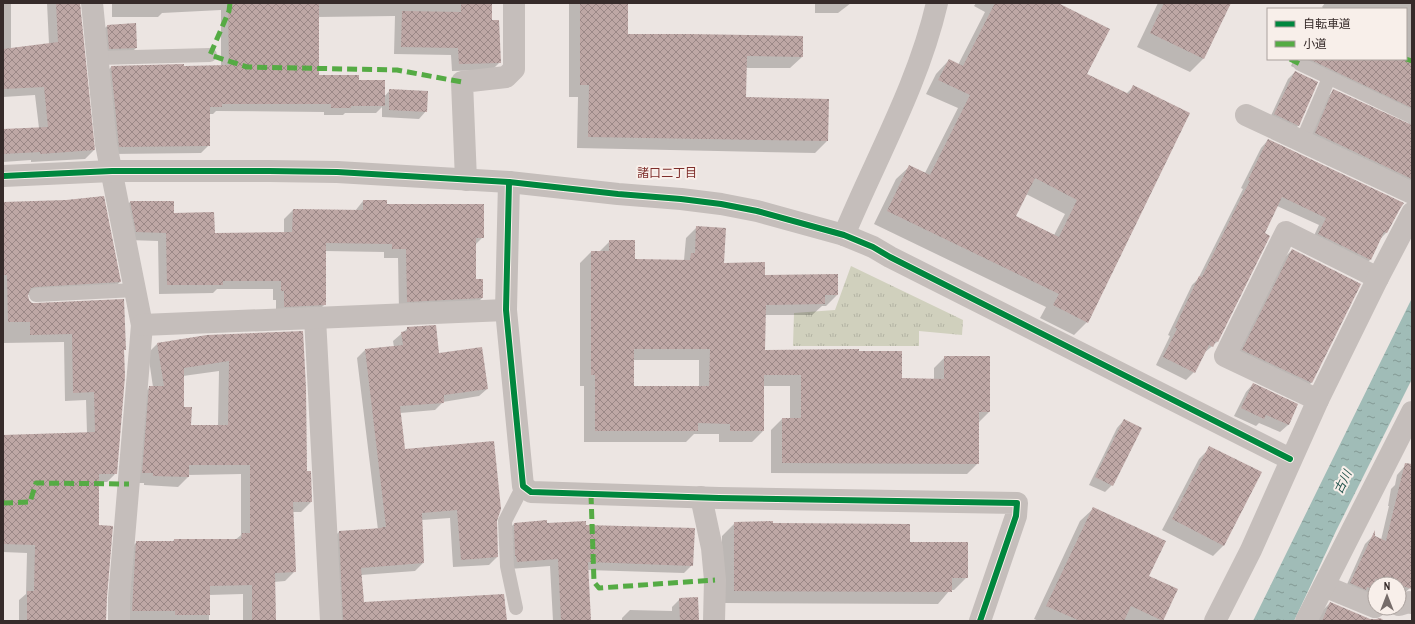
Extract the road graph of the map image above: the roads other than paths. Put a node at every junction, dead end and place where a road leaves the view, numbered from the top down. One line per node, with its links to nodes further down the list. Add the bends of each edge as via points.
1 (92, 3): 5 (street)
2 (514, 3): 13 (street, via 514,69 506,77 462,82)
3 (937, 3): 17 (street, via 920,61)
4 (210, 54): 5 (lane)
5 (97, 58): 11 (street, via 106,144)
6 (1300, 64): 7 (lane)
7 (1329, 78): 9 (lane); 10 (lane)
8 (1246, 115): 10 (street)
9 (1412, 117)
10 (1302, 141): 15 (street)
11 (112, 171): 12 (street); 13 (street, via 322,172); 19 (street)
12 (3, 176)
13 (466, 180): 14 (street)
14 (509, 182): 17 (street, via 720,204 793,220); 21 (street)
15 (1412, 193)
16 (1412, 213): 18 (street)
17 (844, 235): 26 (street)
18 (1378, 278): 24 (street); 24 (street, via 1286,232 1283,237 1225,356)
19 (135, 290): 20 (lane); 23 (street)
20 (36, 295)
21 (506, 310): 22 (street); 27 (street)
22 (314, 318): 23 (street); 33 (street)
23 (142, 325): 32 (street)
24 (1318, 400): 26 (street)
25 (1412, 412): 29 (street)
26 (1290, 459): 36 (street, via 1254,543)
27 (523, 486): 28 (street, via 531,492); 31 (lane, via 505,521 507,566)
28 (701, 497): 34 (street, via 712,548 715,580); 35 (street, via 1017,503 1016,516)
29 (1324, 586): 30 (street); 37 (street)
30 (1367, 604)
31 (516, 608)
32 (119, 621)
33 (331, 621)
34 (714, 621)
35 (980, 621)
36 (1215, 621)
37 (1306, 621)

